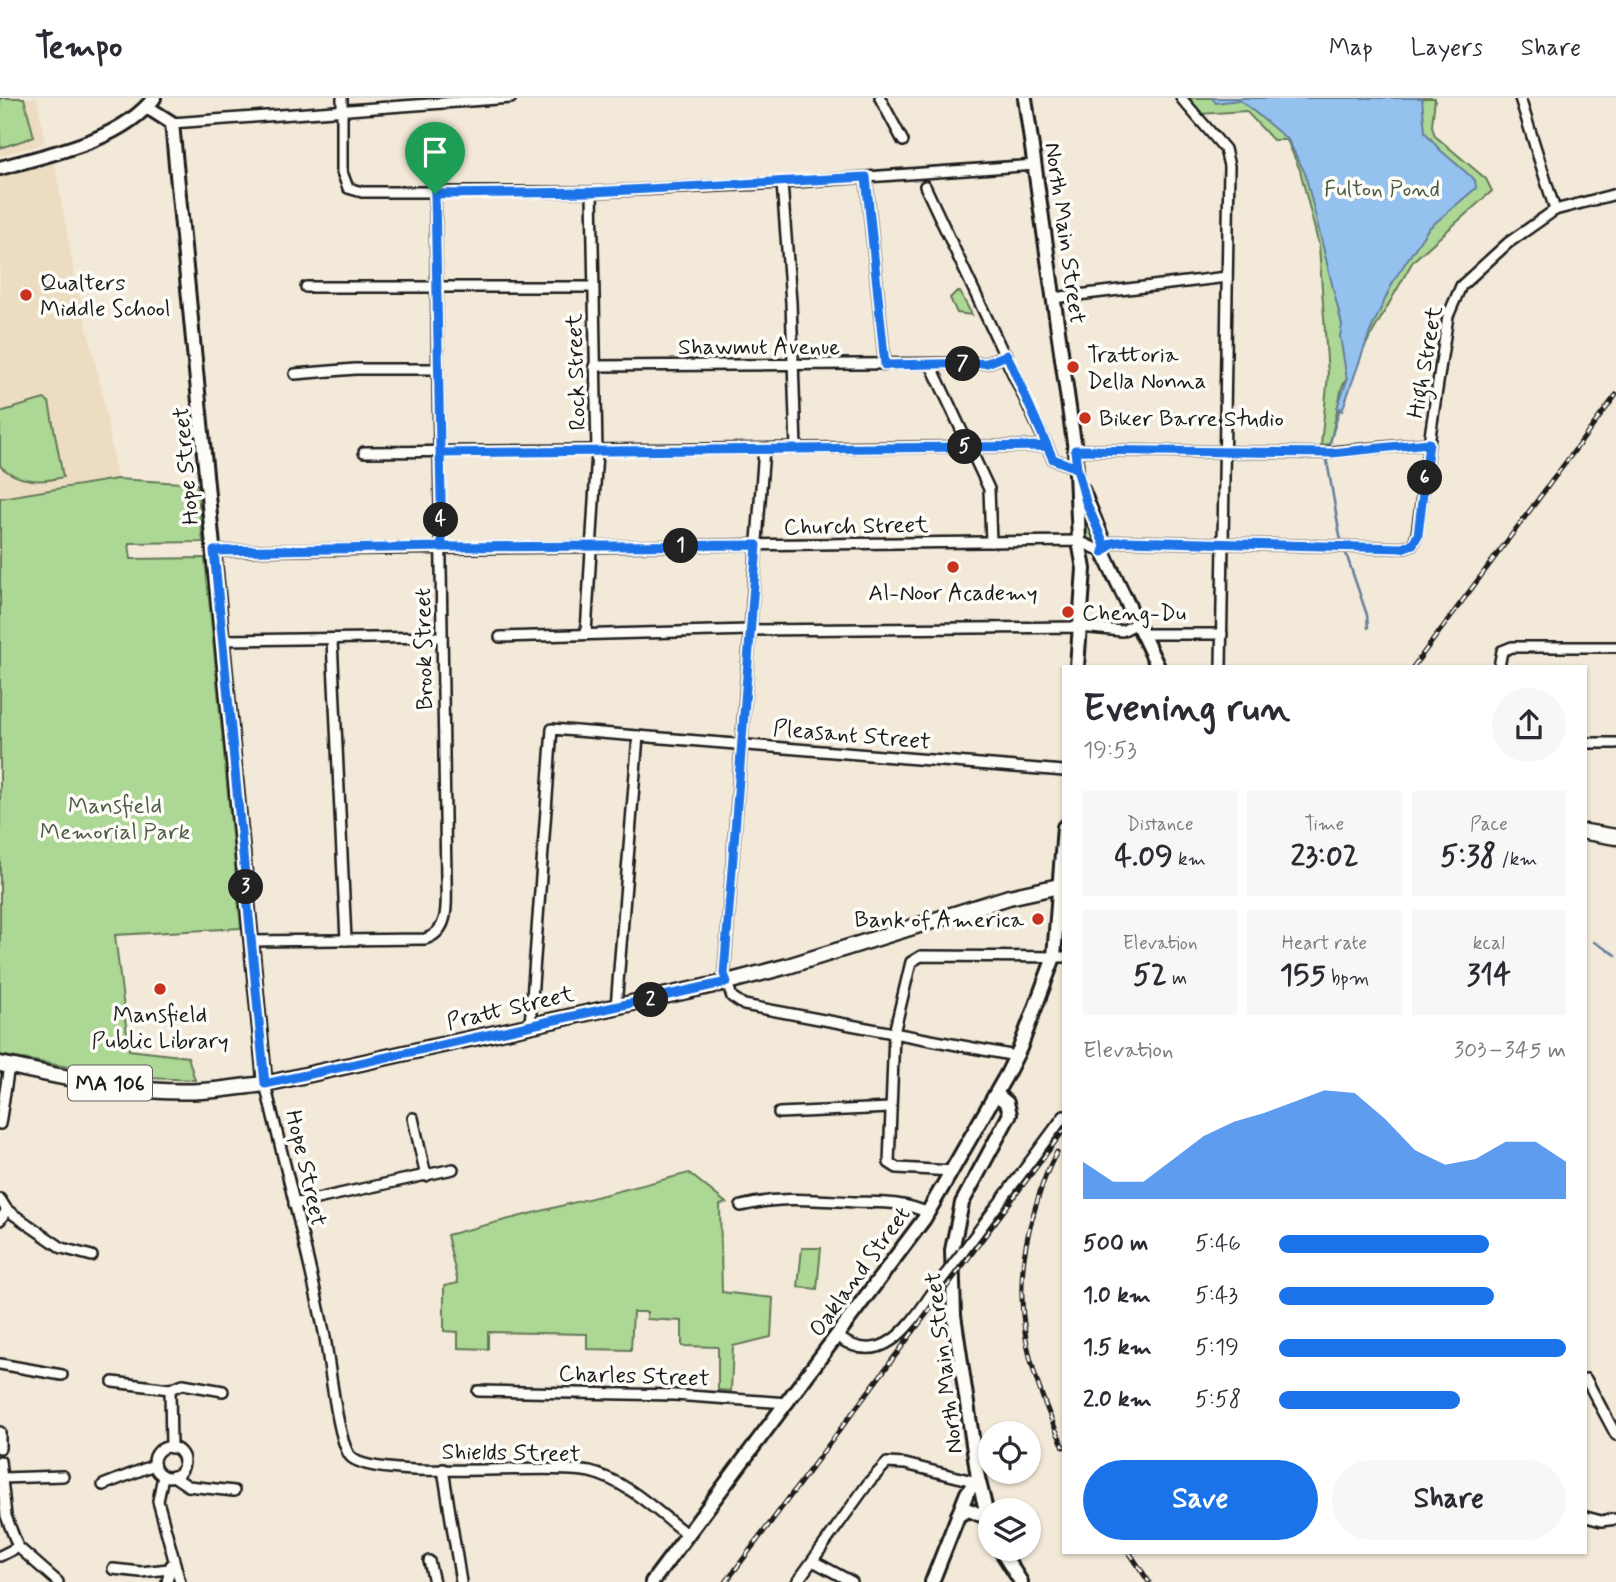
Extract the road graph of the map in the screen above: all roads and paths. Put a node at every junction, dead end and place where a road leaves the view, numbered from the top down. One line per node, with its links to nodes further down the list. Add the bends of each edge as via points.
1 (342, 98): 10 (street)
2 (511, 98): 7 (street)
3 (880, 98): 12 (street)
4 (1025, 98): 13 (main road, North Main Street)
5 (1181, 98): 22 (street, via 1228,158)
6 (1533, 98): 8 (street)
7 (479, 99): 10 (street)
8 (1520, 99): 21 (street)
9 (150, 103): 11 (main road); 14 (main road, via 125,124)
10 (342, 110): 11 (street); 19 (street, via 342,172 348,188)
11 (172, 123): 51 (main road, Hope Street)
12 (903, 141)
13 (1035, 165): 15 (street); 26 (main road, North Main Street)
14 (0, 168)
15 (866, 177): 16 (street); 28 (street)
16 (782, 183): 18 (street); 31 (street)
17 (925, 186): 27 (street)
18 (592, 192): 19 (street); 25 (street, Rock Street)
19 (435, 194): 23 (street, Brook Street)
20 (1616, 194): 21 (street, High Street)
21 (1555, 210): 34 (street, High Street, via 1487,261 1455,296)
22 (1227, 277): 26 (street); 42 (street)
23 (437, 286): 24 (street); 25 (street); 32 (street, Brook Street)
24 (306, 287)
25 (592, 287): 30 (street, Rock Street)
26 (1053, 298): 39 (main road, North Main Street)
27 (1007, 355): 29 (street, Shawmut Avenue, via 987,363); 35 (street)
28 (885, 365): 29 (street, Shawmut Avenue); 31 (street, Shawmut Avenue)
29 (931, 365): 36 (street)
30 (594, 366): 31 (street, Shawmut Avenue); 41 (street, Rock Street)
31 (793, 366): 37 (street)
32 (438, 369): 33 (street); 43 (street, Brook Street)
33 (295, 374)
34 (1429, 443): 42 (street, High Street, via 1332,453); 47 (street, via 1418,535 1413,544 1402,548)
35 (1047, 446): 36 (street); 44 (street, via 1053,459)
36 (971, 447): 37 (street); 46 (street, via 989,489)
37 (796, 448): 38 (street)
38 (764, 449): 41 (street); 48 (street)
39 (1075, 450): 42 (street, High Street); 44 (main road, North Main Street)
40 (364, 452): 43 (street)
41 (597, 452): 43 (street); 50 (street, Rock Street)
42 (1224, 452): 47 (street)
43 (440, 453): 49 (street, Brook Street)
44 (1077, 468): 45 (main road, North Main Street); 52 (main road, via 1105,546)
45 (1079, 541): 46 (street, Church Street); 52 (street); 53 (main road, North Main Street)
46 (991, 542): 48 (street, Church Street)
47 (1223, 543): 52 (street, via 1125,541 1112,543); 58 (street)
48 (757, 545): 50 (street, Church Street); 56 (street)
49 (442, 547): 50 (street, Church Street); 51 (street, Church Street); 59 (street, Brook Street)
50 (592, 547): 57 (street, Rock Street)
51 (214, 551): 61 (main road, Hope Street)
52 (1103, 552): 53 (main road, via 1091,557); 55 (main road)
53 (1084, 569): 54 (main road, North Main Street)
54 (1080, 627): 55 (street); 56 (street); 64 (main road, North Main Street)
55 (1140, 629): 58 (street); 65 (main road)
56 (749, 630): 57 (street); 71 (street)
57 (586, 634): 60 (street)
58 (1222, 634): 66 (street)
59 (442, 637): 62 (street); 77 (street, Brook Street, via 444,920 437,933 425,939)
60 (500, 637)
61 (222, 640): 62 (street); 78 (main road, Hope Street)
62 (332, 640): 77 (street)
63 (1616, 647): 67 (street, via 1512,648 1502,652)
64 (1077, 665)
65 (1157, 665)
66 (1221, 665)
67 (1499, 665)
68 (638, 736): 71 (street, Pleasant Street); 81 (street); 82 (street, Pleasant Street, via 552,729)
69 (1587, 743): 70 (street)
70 (1616, 743)
71 (741, 744): 72 (street, Pleasant Street); 80 (street)
72 (1062, 771)
73 (1587, 832): 74 (main road)
74 (1616, 837)
75 (1062, 885): 80 (main road, MA 106)
76 (1062, 903): 79 (main road)
77 (346, 940): 78 (street)
78 (251, 941): 86 (main road, Hope Street)
79 (1059, 957): 83 (street, via 914,958); 84 (main road, Oakland Street)
80 (727, 982): 81 (main road, Pratt Street / MA 106); 83 (street, via 739,1003)
81 (615, 1007): 82 (main road, Pratt Street / MA 106)
82 (530, 1025): 86 (main road, Pratt Street / MA 106)
83 (894, 1033): 84 (street); 88 (street)
84 (1016, 1056): 87 (main road, Oakland Street)
85 (4, 1065): 86 (main road, Pratt Street / MA 106, via 176,1090); 92 (street)
86 (265, 1084): 97 (street, Hope Street)
87 (996, 1094): 94 (main road, Oakland Street); 123 (main road, North Main Street, via 1007,1103 1010,1114 962,1203 952,1250 952,1299)
88 (890, 1108): 89 (street); 94 (street, via 891,1166)
89 (779, 1113)
90 (413, 1118): 95 (street)
91 (1062, 1119): 103 (street, bridge, via 902,1332 873,1349 856,1348)
92 (0, 1124)
93 (453, 1169): 95 (street)
94 (953, 1171): 100 (main road, Oakland Street)
95 (426, 1176): 97 (street)
96 (0, 1199): 99 (street)
97 (294, 1204): 117 (street, Hope Street, via 343,1439 348,1454)
98 (741, 1206): 100 (street, via 799,1199 891,1202)
99 (7, 1210): 101 (street); 102 (street, via 62,1248)
100 (928, 1213): 103 (main road, Oakland Street)
101 (0, 1220)
102 (92, 1256)
103 (838, 1337): 111 (main road, Oakland Street)
104 (0, 1364): 105 (street)
105 (62, 1375)
106 (113, 1382): 107 (street)
107 (170, 1389): 108 (street, via 183,1384); 115 (street)
108 (223, 1391)
109 (478, 1391): 111 (street, Charles Street, via 674,1395)
110 (1588, 1395): 113 (street)
111 (788, 1403): 131 (main road, Oakland Street)
112 (0, 1432): 114 (street)
113 (1616, 1435)
114 (0, 1448)
115 (171, 1448): 118 (street, via 158,1452); 121 (street, via 183,1461 182,1469)
116 (0, 1461): 122 (street)
117 (357, 1462): 119 (street, Shields Street, via 395,1469)
118 (154, 1465): 121 (street); 124 (street)
119 (443, 1469): 131 (street, Shields Street, via 589,1472 629,1490); 143 (street)
120 (63, 1476): 122 (street)
121 (168, 1476): 125 (street, via 188,1486); 137 (street, via 158,1501)
122 (2, 1478): 132 (street, via 6,1516)
123 (976, 1479): 126 (main road); 127 (main road, North Main Street); 135 (street, via 887,1463)
124 (103, 1485)
125 (234, 1491)
126 (982, 1498)
127 (958, 1514): 128 (main road, via 969,1510); 147 (main road, North Main Street)
128 (978, 1515)
129 (1587, 1517): 130 (street)
130 (1616, 1519)
131 (688, 1535): 144 (main road, Oakland Street)
132 (18, 1547): 133 (street); 139 (street)
133 (0, 1556)
134 (429, 1561): 142 (street)
135 (813, 1561): 145 (street); 146 (street)
136 (1008, 1561): 148 (main road)
137 (171, 1565): 138 (street, via 141,1572); 140 (street); 141 (street)
138 (113, 1569)
139 (58, 1582)
140 (167, 1582)
141 (180, 1582)
142 (433, 1582)
143 (461, 1582)
144 (652, 1582)
145 (797, 1582)
146 (852, 1582)
147 (932, 1582)
148 (1021, 1582)

